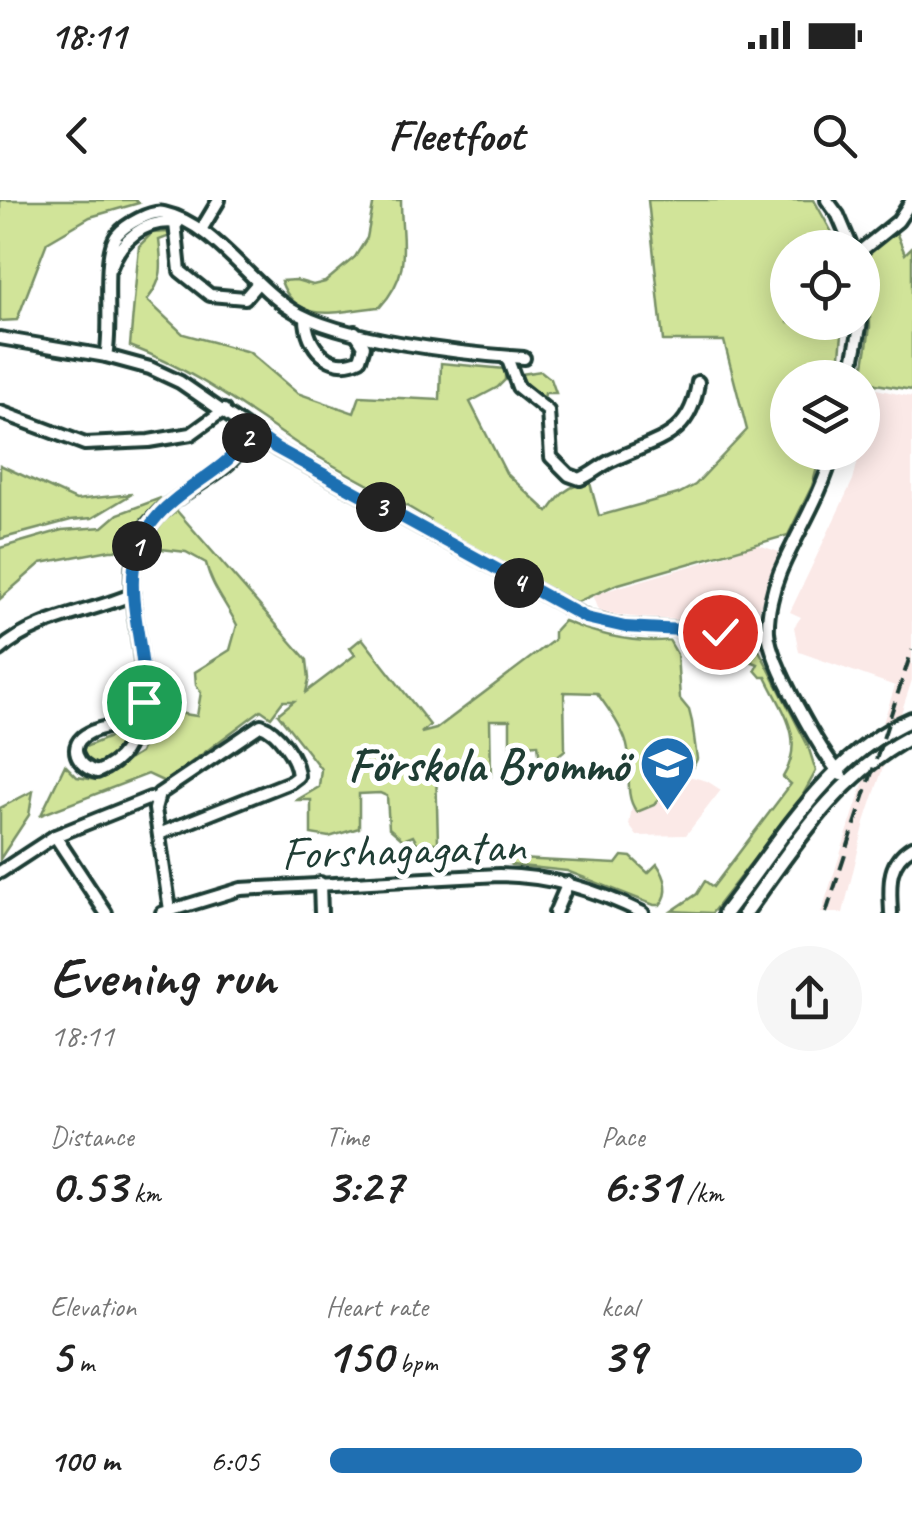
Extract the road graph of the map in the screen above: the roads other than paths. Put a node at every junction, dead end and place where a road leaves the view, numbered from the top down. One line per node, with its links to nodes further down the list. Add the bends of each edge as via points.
1 (219, 200): 6 (street)
2 (827, 200): 7 (street)
3 (912, 200): 8 (street)
4 (175, 223): 5 (street); 9 (street, via 134,233 119,248); 10 (street, via 180,270 210,295 246,298)
5 (188, 225): 6 (street); 9 (street, via 156,213 125,228 108,253)
6 (201, 230): 10 (street)
7 (844, 230)
8 (880, 235)
9 (110, 276): 14 (street)
10 (257, 284): 11 (street)
11 (306, 318): 12 (street); 12 (street, via 316,352 342,363 360,359 364,346)
12 (355, 332): 15 (street)
13 (0, 338): 14 (street)
14 (106, 356): 18 (street, via 165,375)
15 (506, 357): 16 (street); 17 (street, via 518,387 548,411 548,447 556,466 580,479 675,432 696,400)
16 (524, 358)
17 (698, 382)
18 (224, 410): 19 (street, via 190,434 85,444); 20 (street)
19 (0, 412)
20 (252, 431): 22 (street, via 228,463 152,519 136,548); 23 (street, via 586,618 639,628)
21 (827, 470): 23 (street, via 779,574)
22 (131, 594): 24 (street, via 41,624); 26 (street, via 144,692)
23 (768, 634): 28 (street, via 821,752)
24 (0, 650)
25 (912, 719): 28 (street, via 873,741)
26 (137, 721): 26 (street, via 89,733 78,746 78,762 98,772 110,767 131,744)
27 (912, 736): 28 (street)
28 (842, 776): 41 (street); 42 (street)
29 (155, 800): 30 (street); 30 (street, via 261,725 273,730 299,769 290,782); 31 (street)
30 (159, 834): 36 (street)
31 (55, 836): 33 (street); 37 (street)
32 (912, 847): 43 (street, via 890,872)
33 (0, 872)
34 (568, 883): 35 (street, Forshagagatan, via 499,875); 39 (street); 40 (street, Forshagagatan)
35 (320, 884): 36 (street, Forshagagatan, via 241,889); 38 (street)
36 (166, 912)
37 (106, 913)
38 (321, 913)
39 (555, 913)
40 (644, 913)
41 (724, 913)
42 (744, 913)
43 (891, 913)

